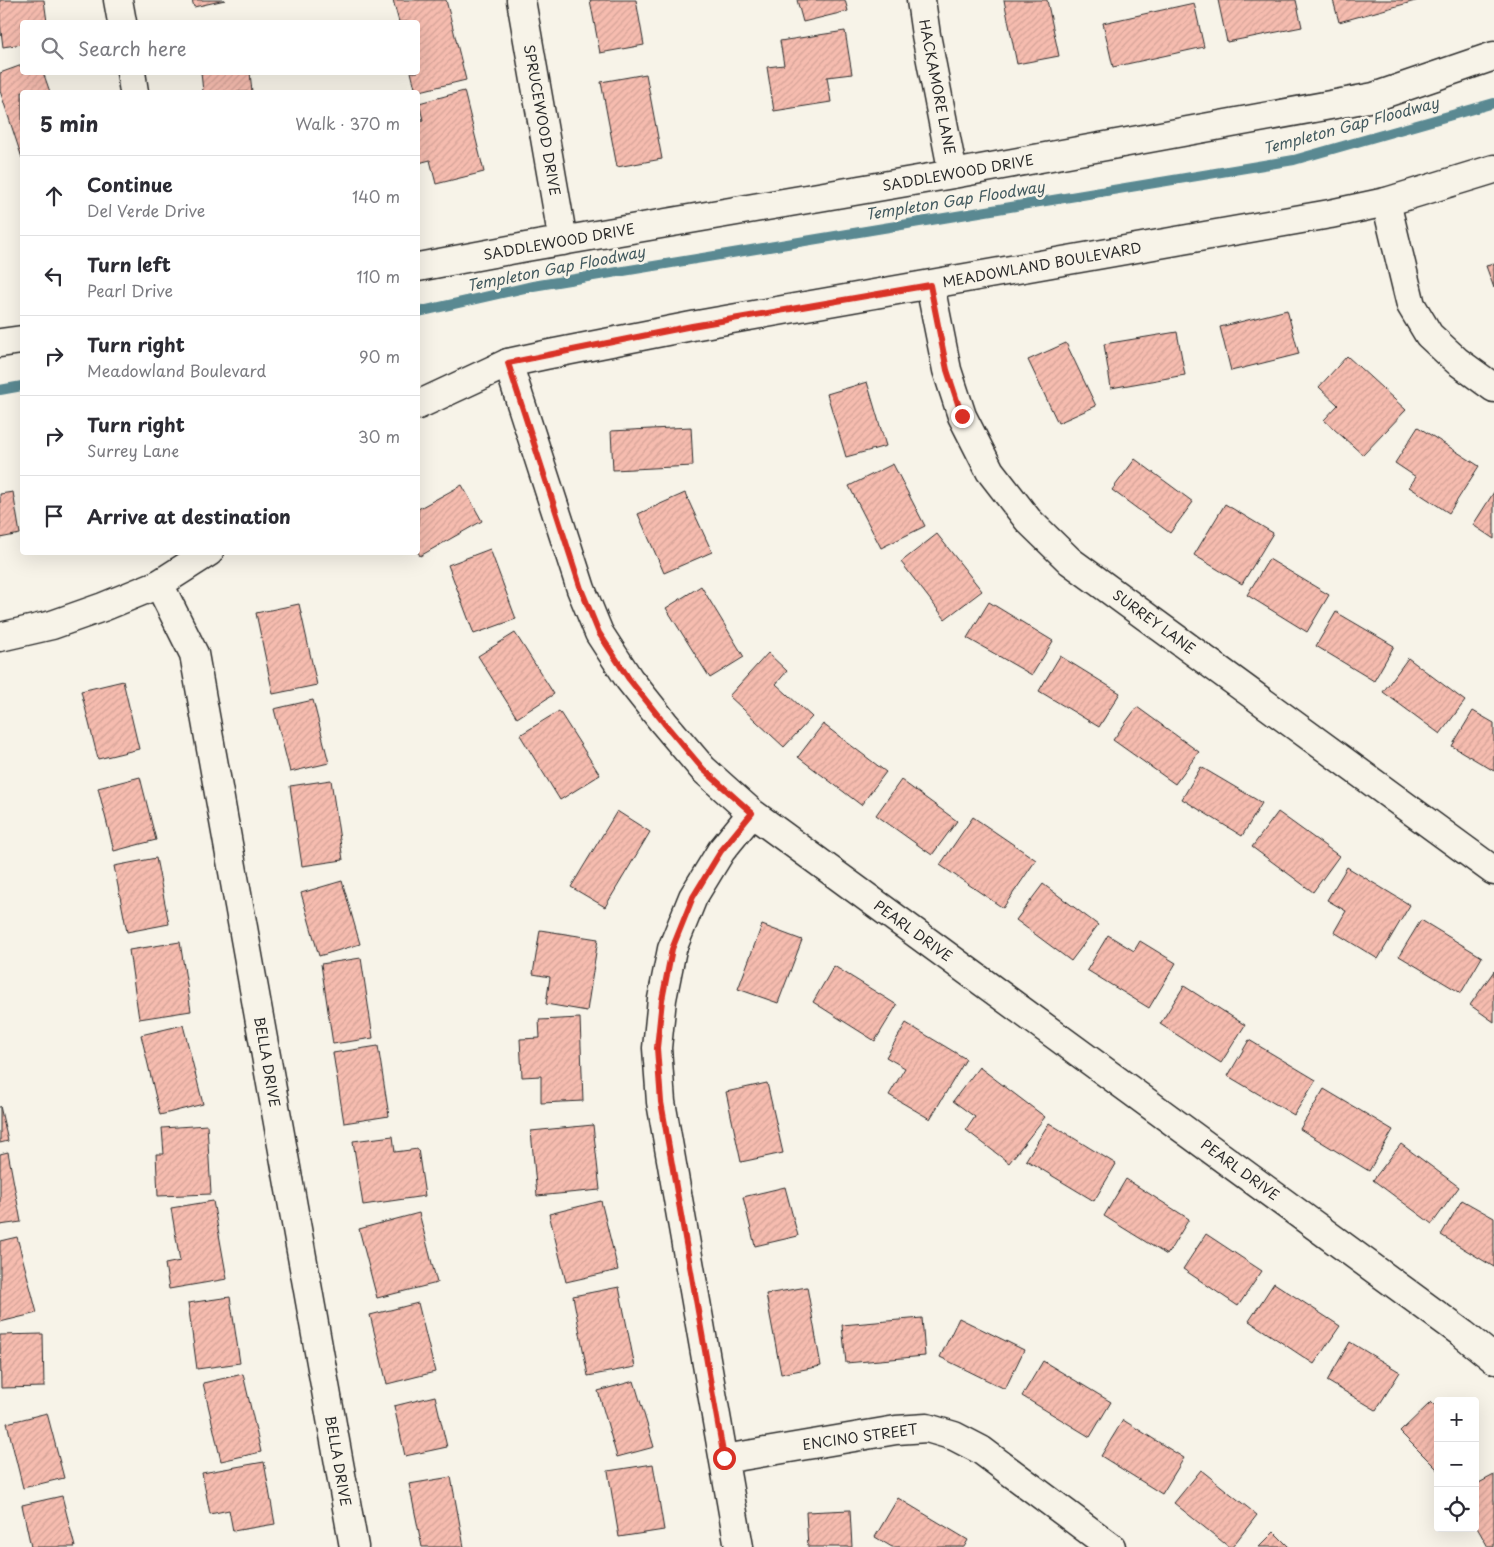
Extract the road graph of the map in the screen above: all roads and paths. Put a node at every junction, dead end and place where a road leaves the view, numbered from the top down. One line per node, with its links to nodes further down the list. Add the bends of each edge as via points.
1 (118, 0): 4 (street)
2 (521, 0): 11 (street, SPRUCEWOOD DRIVE)
3 (921, 0): 9 (street, HACKAMORE LANE)
4 (122, 20)
5 (1494, 56): 9 (street, SADDLEWOOD DRIVE, via 1374,97)
6 (131, 75): 7 (street)
7 (134, 90)
8 (1494, 169): 10 (street, MEADOWLAND BOULEVARD)
9 (953, 174): 11 (street, SADDLEWOOD DRIVE)
10 (1386, 202): 13 (street, MEADOWLAND BOULEVARD); 17 (street, via 1411,305 1429,335)
11 (563, 241): 12 (street, SADDLEWOOD DRIVE)
12 (420, 267)
13 (930, 285): 16 (street, MEADOWLAND BOULEVARD, via 692,326); 23 (street, SURREY LANE, via 947,370 962,416 990,471 1028,520 1070,560)
14 (20, 340): 15 (street)
15 (0, 344)
16 (508, 363): 18 (street, MEADOWLAND BOULEVARD); 22 (street, PEARL DRIVE, via 581,589 599,633 629,679 703,769)
17 (1494, 388)
18 (420, 404)
19 (204, 555): 20 (street)
20 (159, 584): 21 (street, via 52,625); 26 (street, BELLA DRIVE, via 194,654)
21 (0, 637)
22 (752, 813): 24 (street, PEARL DRIVE); 25 (street, via 721,851 693,897 672,949 657,1048 661,1102)
23 (1494, 871)
24 (1494, 1359)
25 (724, 1458): 27 (street); 28 (street, ENCINO STREET, via 896,1430 927,1428 954,1436 981,1450)
26 (354, 1547)
27 (739, 1547)
28 (1111, 1547)

